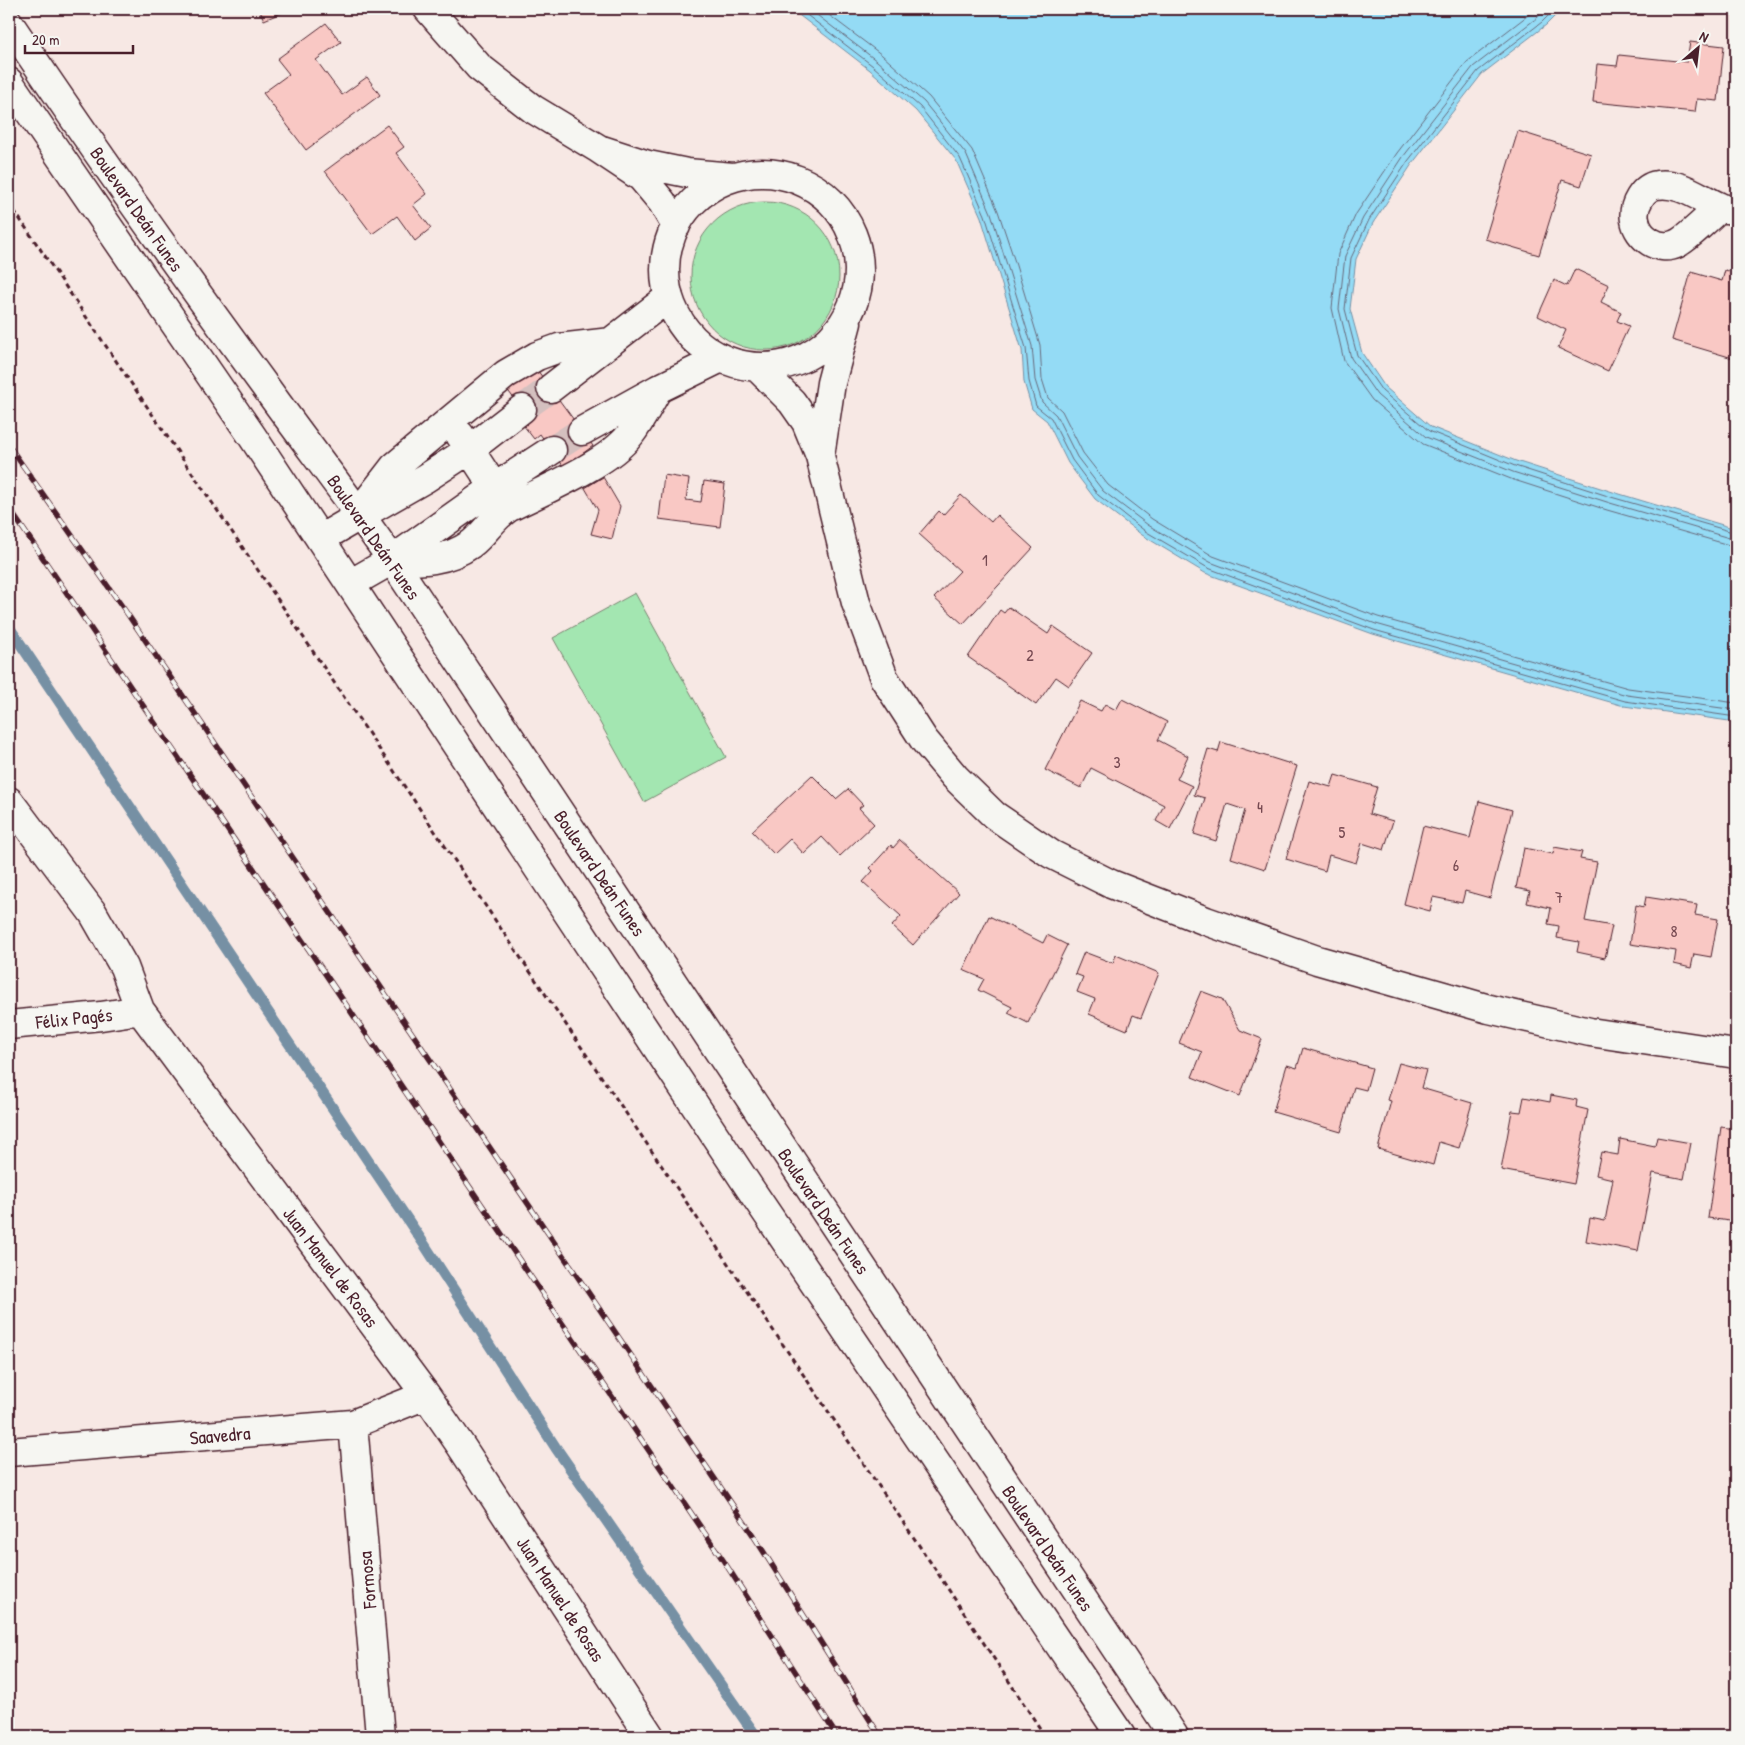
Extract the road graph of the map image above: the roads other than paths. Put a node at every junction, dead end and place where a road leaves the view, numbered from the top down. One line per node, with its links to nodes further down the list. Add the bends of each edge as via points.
1 (428, 9): 4 (street, via 479,67 532,109)
2 (9, 23): 21 (street, Boulevard Deán Funes, via 136,209)
3 (9, 82): 22 (street, Boulevard Deán Funes)
4 (600, 149): 5 (street, via 687,173); 6 (street, via 641,177 662,202)
5 (735, 177): 6 (street, via 710,188 691,204); 8 (street, via 767,173 798,180 826,197 847,223 858,254 858,286)
6 (676, 226): 7 (street, via 668,249 665,273)
7 (669, 297): 9 (street); 10 (street, via 680,322 698,343)
8 (848, 316): 11 (street, via 832,339 810,355 784,365); 19 (street, via 831,383)
9 (611, 342): 12 (street); 15 (street, via 559,348 537,356 506,374)
10 (721, 358): 11 (street); 13 (street)
11 (757, 367): 19 (street, via 792,402 806,422)
12 (551, 388)
13 (658, 389): 16 (street); 20 (street, via 630,436 614,451 587,468)
14 (522, 409): 17 (street)
15 (451, 421): 17 (street); 21 (street, via 394,467)
16 (582, 431)
17 (469, 450): 20 (street); 21 (street)
18 (552, 450): 20 (street)
19 (820, 456): 28 (street, via 856,603 884,678 924,740 955,777 994,815 1051,854 1111,884 1317,960 1489,1009 1590,1032)
20 (501, 498): 23 (street)
21 (361, 515): 22 (street); 23 (street, Boulevard Deán Funes)
22 (320, 539): 24 (street, Boulevard Deán Funes)
23 (392, 560): 24 (street); 35 (street, Boulevard Deán Funes)
24 (350, 584): 34 (street, Boulevard Deán Funes, via 749,1187)
25 (9, 801): 26 (street, Juan Manuel de Rosas, via 93,913 124,967)
26 (140, 1010): 27 (street, Félix Pagés); 29 (street, Juan Manuel de Rosas)
27 (9, 1024)
28 (1736, 1054)
29 (426, 1395): 30 (street, Saavedra); 33 (street, Juan Manuel de Rosas)
30 (353, 1424): 31 (street, Saavedra); 32 (street, Formosa)
31 (9, 1452)
32 (380, 1736)
33 (650, 1736)
34 (1121, 1736)
35 (1174, 1736)

